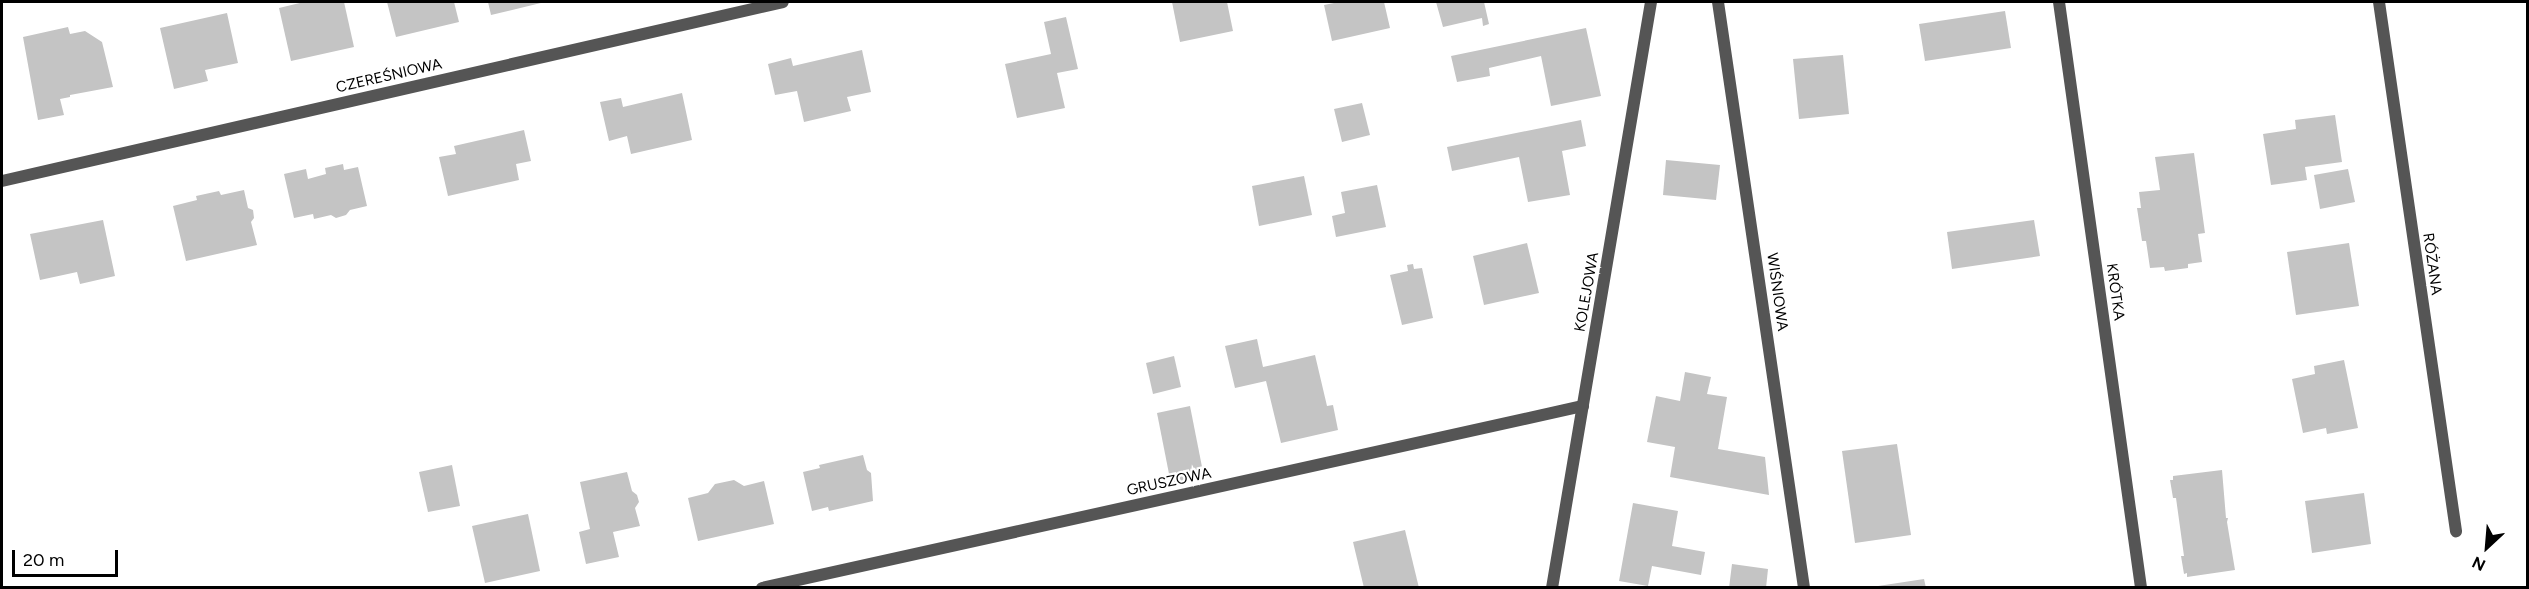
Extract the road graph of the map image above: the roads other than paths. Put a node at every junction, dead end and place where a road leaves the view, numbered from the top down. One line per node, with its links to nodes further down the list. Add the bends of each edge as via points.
1 (783, 2): 6 (street, CZEREŚNIOWA)
2 (1651, 2): 7 (street, KOLEJOWA)
3 (1718, 2): 11 (street, WIŚNIOWA)
4 (2059, 2): 12 (street, KRÓTKA)
5 (2379, 2): 8 (street, RÓŻANA)
6 (2, 181)
7 (1583, 406): 9 (street, GRUSZOWA); 10 (street, KOLEJOWA)
8 (2456, 531)
9 (762, 588)
10 (1552, 588)
11 (1804, 588)
12 (2141, 588)

